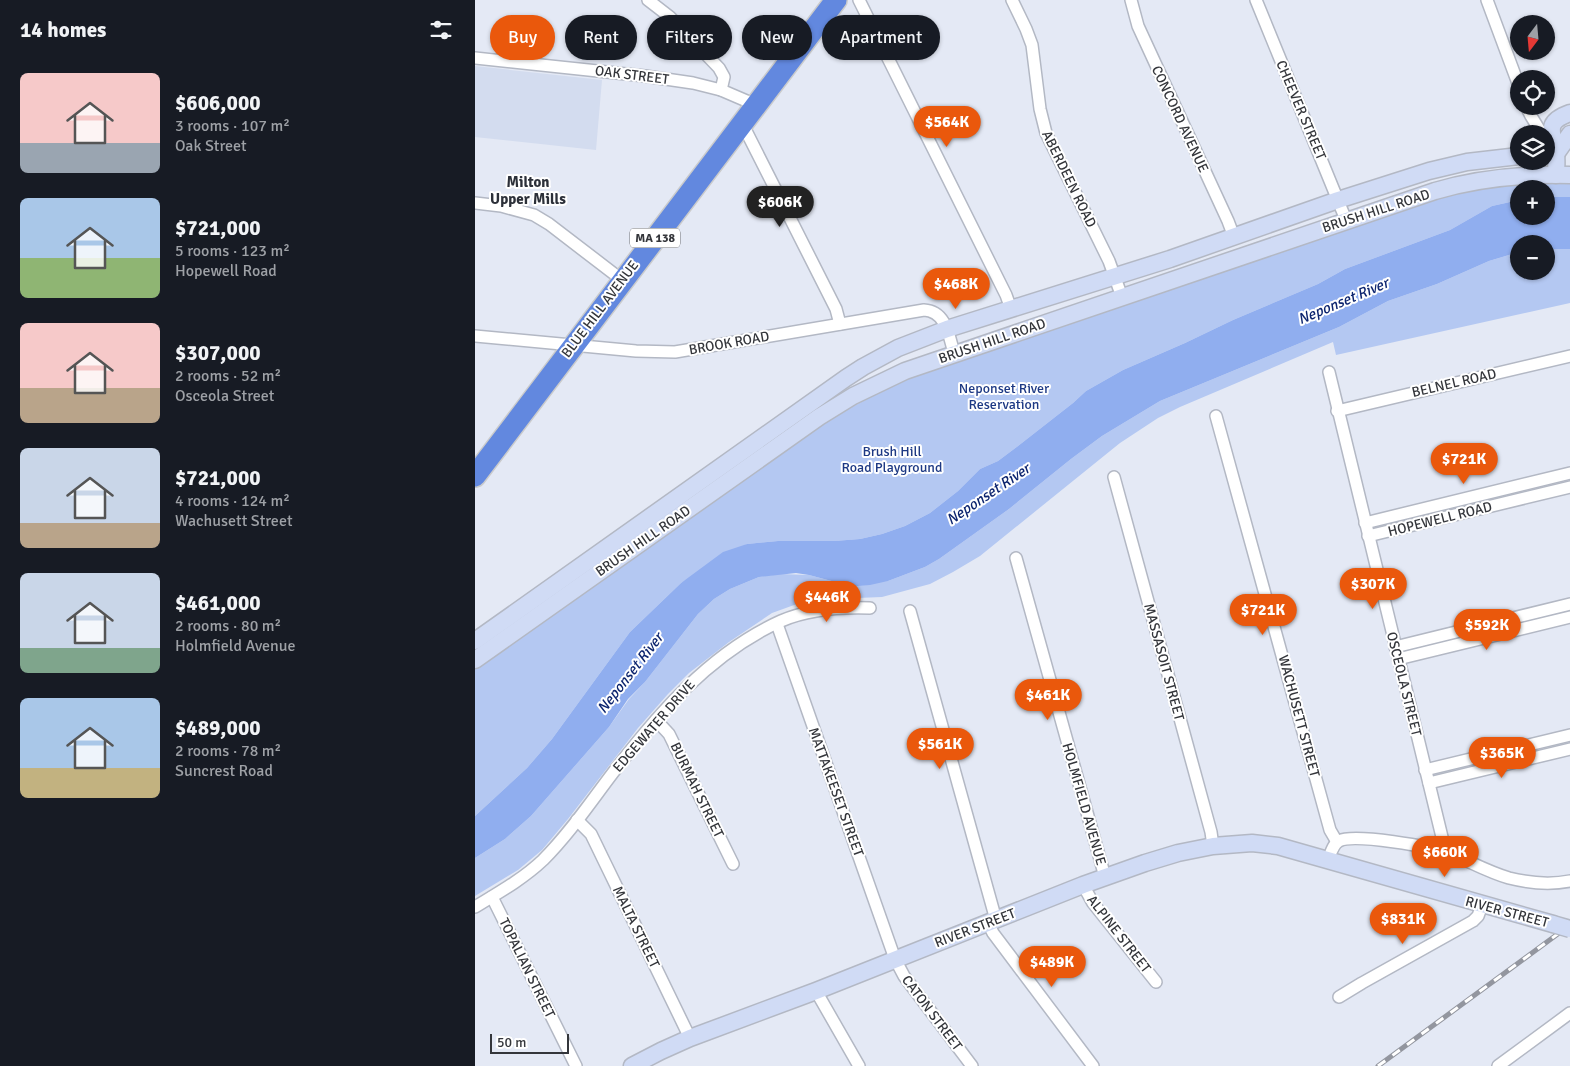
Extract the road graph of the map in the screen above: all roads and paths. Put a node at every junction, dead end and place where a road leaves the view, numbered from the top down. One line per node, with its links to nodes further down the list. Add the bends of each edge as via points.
1 (648, 0): 10 (street, via 670,17 719,68 724,77)
2 (859, 0): 25 (street)
3 (1012, 0): 22 (street, ABERDEEN ROAD, via 1032,45 1046,133)
4 (1131, 0): 21 (street, CONCORD AVENUE, via 1138,26)
5 (1256, 0): 18 (street, CHEEVER STREET)
6 (1487, 0): 9 (street)
7 (831, 2): 11 (highway, BLUE HILL AVENUE / MA 138)
8 (475, 58): 10 (street, OAK STREET, via 645,76)
9 (1513, 70)
10 (721, 90): 11 (street, OAK STREET)
11 (756, 105): 13 (highway, BLUE HILL AVENUE / MA 138)
12 (1570, 113): 15 (main road, BRUSH HILL ROAD, via 1557,118 1552,126 1551,136)
13 (742, 123): 23 (highway, BLUE HILL AVENUE / MA 138); 26 (street)
14 (1570, 134): 15 (main road)
15 (1558, 154): 17 (main road, BRUSH HILL ROAD)
16 (1510, 157): 18 (main road, BRUSH HILL ROAD, via 1448,166)
17 (1563, 175): 20 (main road, BRUSH HILL ROAD, via 1470,182)
18 (1338, 200): 20 (street, CHEEVER STREET); 21 (main road, BRUSH HILL ROAD)
19 (475, 203): 23 (street, via 534,215)
20 (1346, 220): 24 (main road, BRUSH HILL ROAD)
21 (1234, 237): 22 (main road, BRUSH HILL ROAD)
22 (1115, 276): 24 (street, ABERDEEN ROAD); 25 (main road, BRUSH HILL ROAD)
23 (622, 280): 29 (highway, BLUE HILL AVENUE / MA 138)
24 (1122, 297): 30 (main road, BRUSH HILL ROAD)
25 (1011, 309): 27 (main road, BRUSH HILL ROAD)
26 (841, 324): 27 (street, BROOK ROAD, via 930,310 941,317); 29 (street, BROOK ROAD, via 675,352)
27 (947, 329): 30 (street, BROOK ROAD); 40 (main road, BRUSH HILL ROAD, via 898,348 863,367)
28 (475, 336): 29 (street, BROOK ROAD)
29 (573, 346): 35 (highway, BLUE HILL AVENUE / MA 138)
30 (954, 354): 40 (main road, BRUSH HILL ROAD, via 905,371 835,406)
31 (1570, 356): 33 (street, BELNEL ROAD)
32 (1329, 372): 33 (street, OSCEOLA STREET)
33 (1337, 410): 39 (street, OSCEOLA STREET)
34 (1216, 416): 58 (street, WACHUSETT STREET, via 1329,826)
35 (477, 469)
36 (1570, 473): 39 (street, HOPEWELL ROAD)
37 (1114, 477): 59 (street, MASSASOIT STREET)
38 (1570, 487): 41 (street, HOPEWELL ROAD)
39 (1365, 523): 41 (street, OSCEOLA STREET)
40 (653, 524): 48 (main road, BRUSH HILL ROAD); 51 (main road, BRUSH HILL ROAD)
41 (1368, 536): 49 (street, OSCEOLA STREET)
42 (1016, 558): 63 (street, HOLMFIELD AVENUE)
43 (1570, 604): 49 (street)
44 (870, 608): 47 (street, EDGEWATER DRIVE, via 825,610)
45 (909, 611): 69 (street)
46 (1570, 617): 50 (street)
47 (777, 624): 52 (street, EDGEWATER DRIVE, via 713,663); 71 (street, MATTAKEESET STREET)
48 (475, 641)
49 (1395, 647): 50 (street, OSCEOLA STREET)
50 (1398, 659): 55 (street, OSCEOLA STREET)
51 (475, 660)
52 (656, 720): 57 (street, EDGEWATER DRIVE); 62 (street, BURMAH STREET, via 669,734)
53 (1570, 735): 55 (street)
54 (1570, 749): 56 (street)
55 (1425, 770): 56 (street, OSCEOLA STREET)
56 (1429, 783): 60 (street, OSCEOLA STREET, via 1442,837)
57 (577, 820): 66 (street, EDGEWATER DRIVE, via 533,869); 76 (street, MALTA STREET, via 591,834)
58 (1337, 842): 60 (street, via 1344,839 1379,840); 61 (street)
59 (1213, 846): 61 (main road, RIVER STREET, via 1270,844); 63 (main road, RIVER STREET, via 1161,858)
60 (1440, 850): 64 (street, via 1510,878 1546,883)
61 (1328, 860): 67 (main road, RIVER STREET)
62 (733, 864)
63 (1105, 877): 65 (main road, RIVER STREET)
64 (1570, 882)
65 (1083, 885): 69 (main road, RIVER STREET); 72 (street, ALPINE STREET, via 1093,903)
66 (492, 897): 68 (street, EDGEWATER DRIVE); 77 (street, TOPALIAN STREET)
67 (1482, 905): 70 (main road, RIVER STREET, bridge); 74 (street, via 1473,921)
68 (475, 907)
69 (992, 921): 71 (main road, RIVER STREET); 81 (street, via 993,932)
70 (1570, 929)
71 (895, 959): 73 (main road, RIVER STREET); 80 (street, CATON STREET, via 904,976)
72 (1156, 982)
73 (816, 991): 76 (main road, RIVER STREET); 79 (street)
74 (1339, 998)
75 (1570, 1013): 82 (street)
76 (690, 1038): 78 (main road, RIVER STREET)
77 (576, 1066)
78 (632, 1066)
79 (859, 1066)
80 (972, 1066)
81 (1093, 1066)
82 (1498, 1066)

